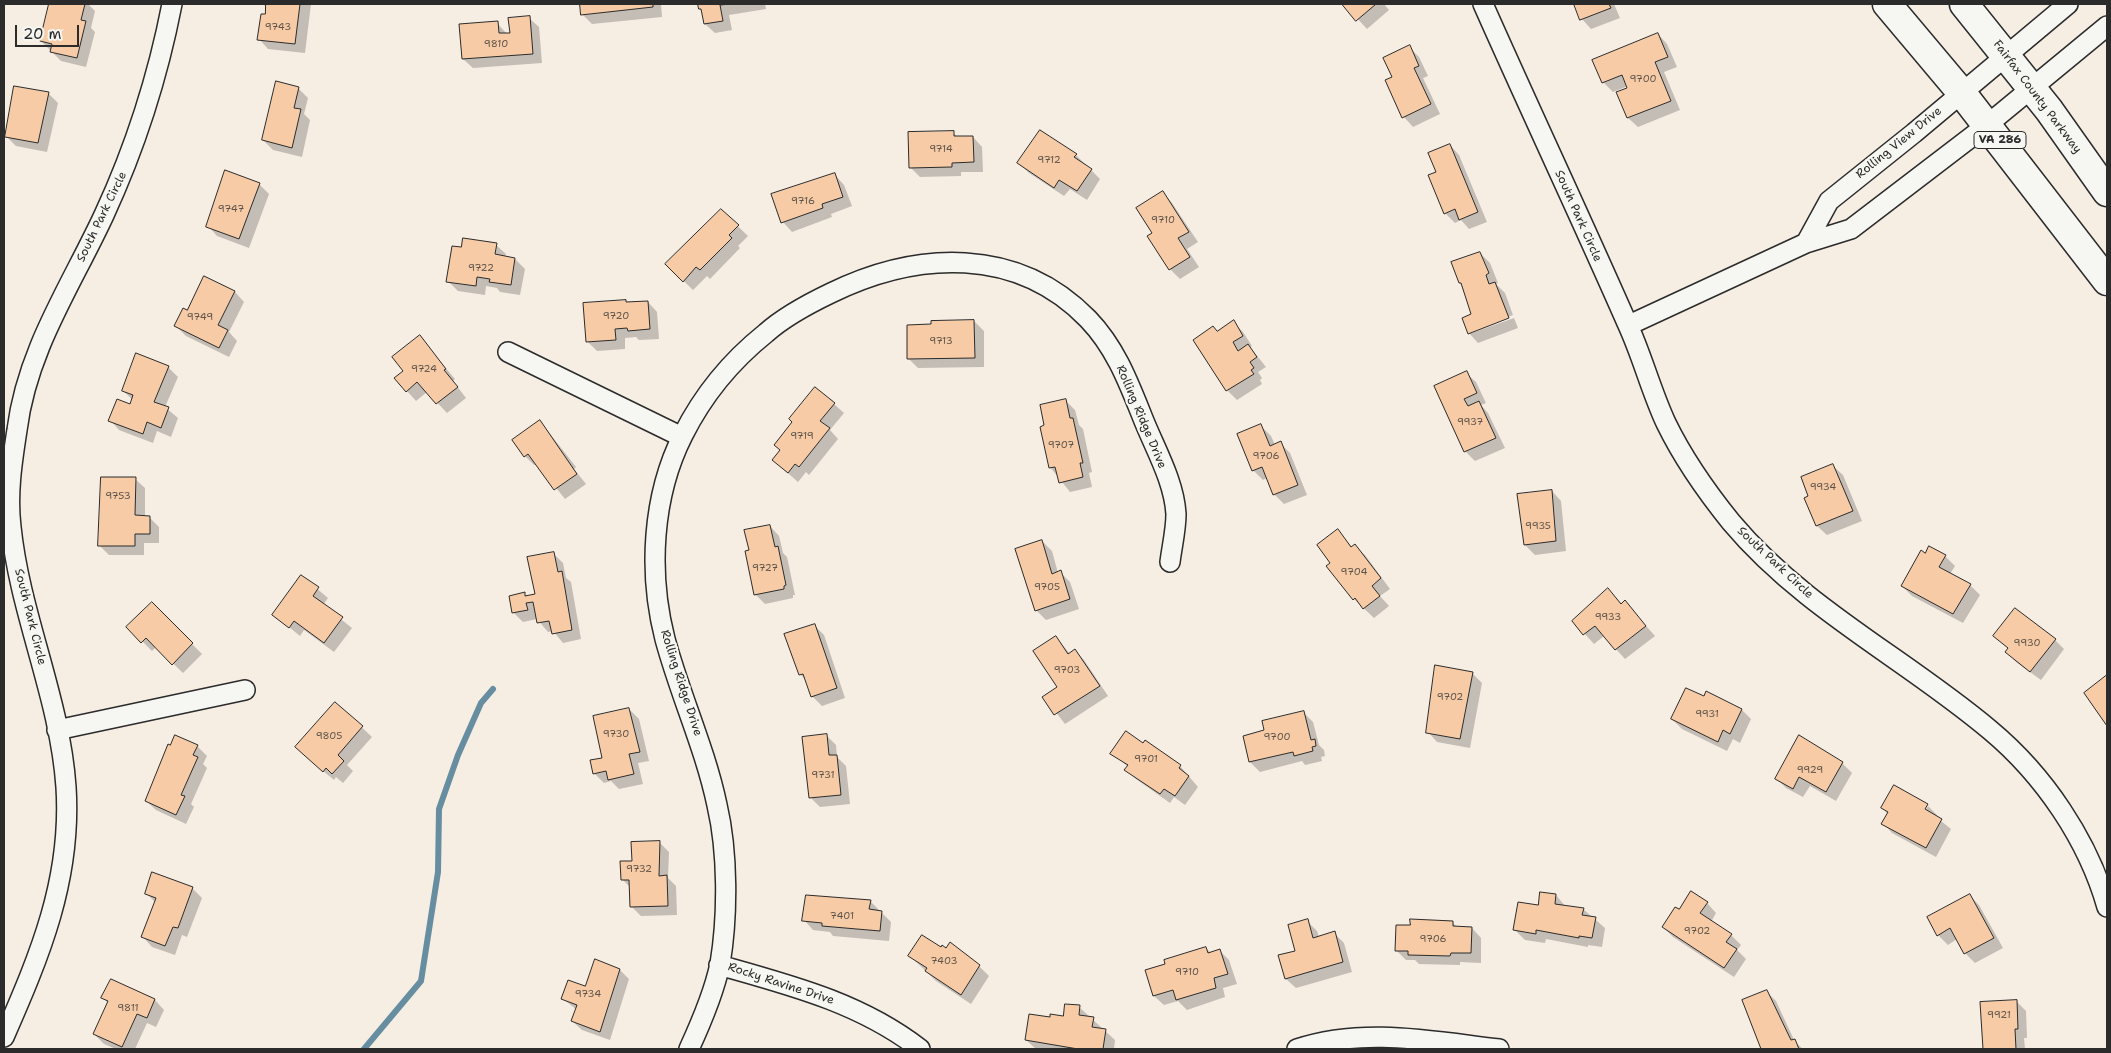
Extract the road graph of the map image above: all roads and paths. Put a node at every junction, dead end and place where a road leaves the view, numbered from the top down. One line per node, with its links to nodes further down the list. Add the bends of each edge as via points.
1 (172, 4): 17 (street, South Park Circle, via 149,97 124,170 48,324 31,366 17,428)
2 (1483, 4): 14 (street, South Park Circle)
3 (1887, 4): 9 (highway, VA 286)
4 (1964, 4): 7 (highway, Fairfax County Parkway)
5 (2068, 4): 7 (street, Rolling View Drive)
6 (2107, 26): 8 (street)
7 (2006, 54): 8 (highway, Fairfax County Parkway); 9 (street, Rolling View Drive)
8 (2032, 88): 10 (street); 11 (highway, Fairfax County Parkway)
9 (1962, 92): 10 (highway, VA 286); 12 (street, Rolling View Drive, via 1829,201)
10 (1987, 125): 12 (street, via 1851,229); 13 (highway, VA 286)
11 (2107, 192)
12 (1806, 243): 14 (street)
13 (2107, 281)
14 (1629, 325): 21 (street, South Park Circle, via 1666,422 1694,473 1733,523 1774,565 1817,602 1955,703 2018,757 2052,797 2080,842)
15 (508, 352): 16 (street)
16 (682, 437): 18 (street, Rolling Ridge Drive, via 702,402 733,363 766,332 804,306 853,282 909,266 976,262 999,267 1038,282 1072,305 1099,331 1112,350 1125,373 1172,490 1176,525); 22 (street, Rolling Ridge Drive, via 659,511 656,587 666,642 705,756 718,807 724,867)
17 (7, 527): 20 (street, South Park Circle)
18 (1170, 562)
19 (246, 690): 20 (street)
20 (57, 730): 23 (street, South Park Circle, via 66,788 67,822 62,871 44,945)
21 (2107, 907)
22 (719, 965): 24 (street, Rolling Ridge Drive); 25 (street, Rocky Ravine Drive, via 811,992 863,1013)
23 (4, 1037)
24 (689, 1049)
25 (920, 1049)
26 (1297, 1049): 27 (street, via 1355,1037 1393,1037)
27 (1499, 1049)

